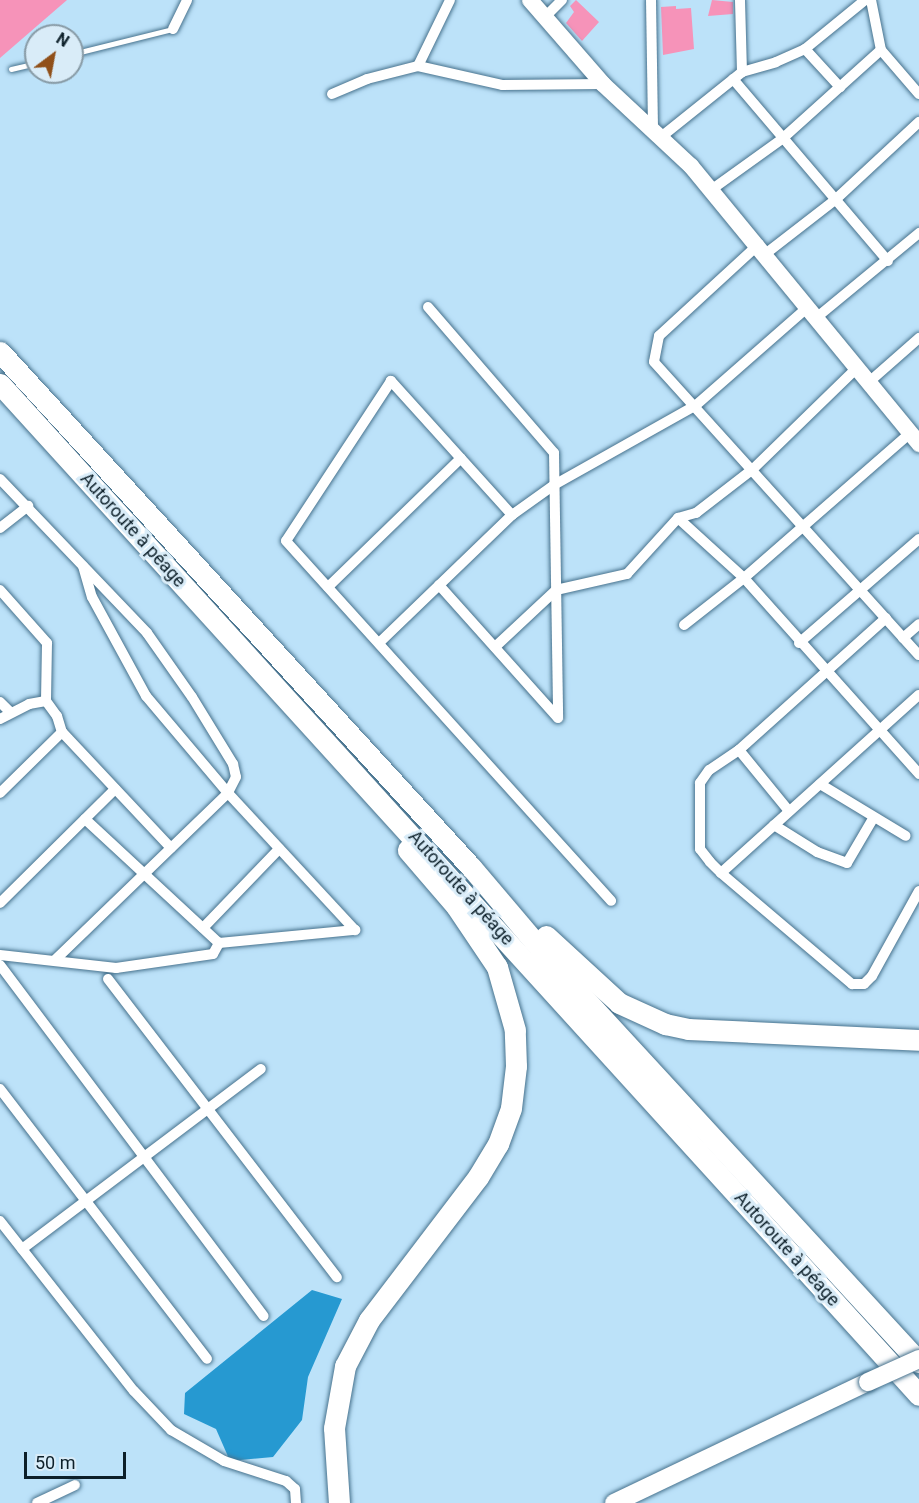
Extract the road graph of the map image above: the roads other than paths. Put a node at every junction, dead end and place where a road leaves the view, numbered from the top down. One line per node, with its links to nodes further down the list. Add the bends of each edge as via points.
1 (187, 0): 10 (street)
2 (450, 0): 15 (street)
3 (530, 0): 9 (street)
4 (562, 0): 9 (street)
5 (651, 0): 23 (street)
6 (740, 0): 17 (street)
7 (865, 0): 11 (street)
8 (871, 0): 12 (street)
9 (545, 17): 18 (street)
10 (172, 29): 13 (lane)
11 (805, 49): 17 (street); 19 (street)
12 (881, 50): 19 (street); 21 (street)
13 (84, 51)
14 (24, 66): 16 (lane)
15 (418, 66): 18 (street, via 502,85); 20 (street, via 367,79)
16 (11, 69)
17 (737, 75): 23 (street); 24 (street)
18 (603, 84): 23 (street)
19 (840, 87): 24 (street)
20 (332, 94)
21 (919, 94)
22 (919, 122): 26 (street)
23 (657, 132): 25 (street)
24 (783, 139): 25 (street); 26 (street)
25 (711, 190): 28 (street)
26 (835, 200): 28 (street); 29 (street)
27 (919, 232): 29 (street)
28 (761, 250): 31 (street); 37 (street, via 659,336 654,363)
29 (888, 261): 31 (street)
30 (428, 307): 42 (street, via 554,453)
31 (812, 313): 34 (street); 37 (street)
32 (919, 338): 35 (street)
33 (0, 352): 86 (highway)
34 (857, 368): 35 (street); 40 (street)
35 (869, 382): 38 (street)
36 (0, 384): 74 (highway, Autoroute à péage)
37 (694, 406): 40 (street); 42 (street)
38 (914, 439): 46 (street)
39 (461, 458): 44 (street); 52 (street); 52 (street, via 391,381 286,541)
40 (753, 469): 45 (street, via 696,513); 46 (street)
41 (0, 479): 43 (street)
42 (554, 485): 44 (street); 55 (street)
43 (28, 506): 47 (street); 49 (street)
44 (512, 515): 51 (street)
45 (678, 518): 50 (street); 55 (street, via 627,574)
46 (803, 526): 50 (street); 53 (street)
47 (0, 528)
48 (919, 539): 53 (street)
49 (82, 564): 77 (street, via 92,597 146,696); 77 (street, via 147,633 192,697 233,764 236,777)
50 (744, 578): 58 (street); 61 (street)
51 (439, 585): 60 (street); 62 (street)
52 (328, 587): 60 (street)
53 (860, 589): 56 (street); 61 (street)
54 (0, 590): 66 (street, via 47,643)
55 (556, 590): 62 (street); 62 (street, via 558,718)
56 (886, 618): 59 (street); 64 (street)
57 (919, 624): 59 (street)
58 (684, 625)
59 (903, 638): 63 (street)
60 (378, 643): 90 (street)
61 (799, 643): 64 (street)
62 (495, 648)
63 (919, 655)
64 (826, 672): 70 (street); 72 (street)
65 (919, 695): 70 (street)
66 (46, 701): 68 (street); 71 (street)
67 (0, 702): 68 (street)
68 (10, 712): 69 (street)
69 (0, 719)
70 (880, 731): 73 (street); 75 (street)
71 (62, 732): 76 (street); 78 (street)
72 (739, 750): 79 (street); 87 (street, via 709,770 700,783 700,849)
73 (919, 774)
74 (359, 778): 110 (highway, Autoroute à péage); 114 (highway, via 374,806 456,906 497,967 516,1030 516,1066 511,1108 498,1144 478,1177 369,1320 345,1366 333,1428)
75 (820, 784): 79 (street); 80 (street)
76 (115, 789): 81 (street); 84 (street)
77 (228, 792): 84 (street); 85 (street)
78 (0, 793)
79 (789, 811): 82 (street)
80 (874, 817): 82 (street, via 847,863 817,852); 83 (street)
81 (85, 819): 88 (street); 91 (street)
82 (774, 825): 87 (street)
83 (906, 836)
84 (171, 848): 88 (street)
85 (279, 849): 92 (street); 93 (street, via 355,930)
86 (471, 867): 98 (highway, via 513,902 597,987 650,1019 688,1029); 109 (highway, via 561,974)
87 (721, 873): 89 (street, via 852,984 864,984 872,976)
88 (144, 874): 92 (street); 95 (street)
89 (919, 891)
90 (611, 901)
91 (0, 903)
92 (203, 928): 93 (street)
93 (219, 943): 95 (street, via 213,954 116,968)
94 (0, 955): 95 (street)
95 (55, 960)
96 (0, 965): 102 (street)
97 (108, 979): 101 (street)
98 (919, 1040)
99 (261, 1069): 101 (street)
100 (0, 1089): 103 (street)
101 (208, 1109): 102 (street); 106 (street)
102 (146, 1158): 103 (street); 107 (street)
103 (86, 1202): 105 (street); 108 (street)
104 (0, 1221): 105 (street)
105 (22, 1249): 113 (street, via 134,1390 171,1430 224,1461 286,1481 295,1489)
106 (337, 1277)
107 (264, 1316)
108 (207, 1359)
109 (919, 1360): 115 (main road, bridge)
110 (919, 1395)
111 (75, 1485): 112 (street)
112 (36, 1503)
113 (296, 1503)
114 (339, 1503)
115 (614, 1503)

